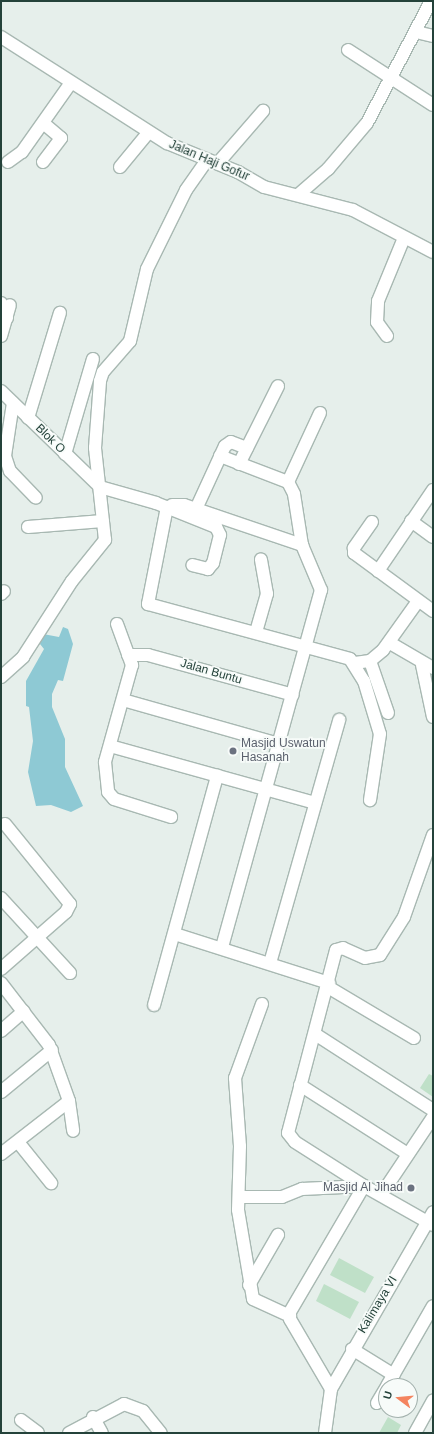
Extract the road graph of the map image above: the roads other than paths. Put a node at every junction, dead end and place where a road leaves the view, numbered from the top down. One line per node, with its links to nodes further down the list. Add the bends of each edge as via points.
1 (431, 1): 2 (street)
2 (416, 32): 4 (street); 6 (street)
3 (1, 36): 7 (street, Jalan Haji Gofur)
4 (433, 36)
5 (348, 50): 6 (street)
6 (392, 79): 8 (street); 16 (street, via 350,146)
7 (70, 84): 10 (street); 11 (street, Jalan Haji Gofur)
8 (433, 105)
9 (263, 111): 14 (street)
10 (43, 123): 12 (street, via 22,152); 13 (street, via 60,138)
11 (148, 133): 14 (street, Jalan Haji Gofur); 15 (street)
12 (8, 162)
13 (43, 162)
14 (213, 162): 16 (street, Jalan Haji Gofur, via 264,187); 34 (street, via 186,190 147,269 130,341 103,372 100,381 95,448)
15 (120, 167)
16 (298, 195): 17 (street, Jalan Haji Gofur, via 353,210)
17 (404, 238): 18 (street, Jalan Haji Gofur); 22 (street, via 378,301 377,322)
18 (433, 252)
19 (6, 304): 21 (street, via 7,318)
20 (60, 313): 28 (street)
21 (1, 336)
22 (387, 336)
23 (93, 359): 30 (street)
24 (278, 386): 29 (street)
25 (1, 391): 26 (street, Blok O)
26 (13, 404): 28 (street, Blok O); 36 (street, via 5,456 10,471)
27 (320, 413): 33 (street)
28 (28, 418): 30 (street, Blok O)
29 (247, 448): 31 (street, via 231,442); 32 (street)
30 (66, 454): 34 (street, Blok O)
31 (220, 456): 32 (street); 38 (street)
32 (239, 464): 33 (street)
33 (288, 482): 44 (street)
34 (100, 488): 37 (street); 39 (street)
35 (433, 490): 40 (street)
36 (36, 498)
37 (167, 507): 38 (street, via 174,504); 46 (street, via 219,530 213,563 203,569); 51 (street, via 148,604)
38 (196, 509): 44 (street)
39 (103, 521): 42 (street); 58 (street, via 105,533 102,546 72,581 23,657)
40 (411, 521): 43 (street); 47 (street)
41 (372, 522): 47 (street, via 353,550)
42 (28, 527)
43 (433, 537)
44 (302, 545): 53 (street, via 321,590)
45 (261, 560): 51 (street, via 267,594)
46 (192, 565)
47 (378, 571): 48 (street)
48 (418, 601): 49 (street); 52 (street)
49 (433, 611)
50 (117, 624): 54 (street)
51 (256, 632): 53 (street)
52 (390, 643): 55 (street); 57 (street)
53 (307, 645): 56 (street, via 341,655); 59 (street)
54 (128, 655): 59 (street, Jalan Buntu, via 148,655); 60 (street, via 132,665)
55 (370, 661): 56 (street); 61 (street)
56 (355, 663): 68 (street, via 380,734)
57 (428, 666): 62 (street)
58 (1, 677)
59 (293, 695): 64 (street)
60 (123, 700): 64 (street); 65 (street)
61 (388, 713)
62 (433, 717)
63 (338, 720): 69 (street)
64 (279, 744): 67 (street)
65 (110, 746): 66 (street); 70 (street, via 105,767 111,798)
66 (217, 776): 67 (street); 74 (street)
67 (266, 790): 69 (street); 76 (street)
68 (370, 800)
69 (315, 803): 77 (street)
70 (171, 817)
71 (4, 824): 75 (street, via 70,902 66,912)
72 (433, 835): 81 (street, via 395,933 373,959 338,948)
73 (1, 898): 75 (street)
74 (176, 934): 76 (street); 83 (street)
75 (36, 937): 78 (street); 79 (street)
76 (222, 948): 77 (street)
77 (270, 963): 81 (street)
78 (1, 969)
79 (70, 973)
80 (1, 983): 84 (street)
81 (328, 985): 86 (street); 87 (street)
82 (262, 1004): 101 (street, via 235,1078 240,1146)
83 (154, 1005)
84 (24, 1011): 85 (street); 88 (street)
85 (1, 1031)
86 (315, 1034): 89 (street); 92 (street)
87 (414, 1038)
88 (52, 1050): 90 (street); 91 (street)
89 (300, 1085): 97 (street); 99 (street, via 288,1126 290,1137)
90 (1, 1092)
91 (69, 1101): 94 (street); 95 (street)
92 (433, 1110)
93 (433, 1117): 97 (street)
94 (73, 1131)
95 (18, 1142): 96 (street); 98 (street)
96 (1, 1154)
97 (408, 1154): 100 (street)
98 (51, 1183)
99 (364, 1186): 100 (street); 101 (street, via 302,1189 282,1197); 106 (street)
100 (381, 1195): 102 (street)
101 (239, 1197): 104 (street)
102 (431, 1220): 107 (street, Kalimaya VI)
103 (278, 1234): 104 (street)
104 (249, 1285): 106 (street, via 258,1304)
105 (433, 1306): 108 (street)
106 (290, 1316): 110 (street)
107 (352, 1349): 108 (street); 110 (street, Kalimaya VI)
108 (394, 1374): 109 (street)
109 (392, 1378)
110 (332, 1389): 118 (street, Kalimaya VI)
111 (433, 1401): 119 (street)
112 (93, 1417): 115 (street); 116 (street); 117 (street, via 124,1404 143,1411)
113 (20, 1420): 114 (street)
114 (38, 1433)
115 (69, 1433)
116 (102, 1433)
117 (160, 1433)
118 (325, 1433)
119 (415, 1433)

